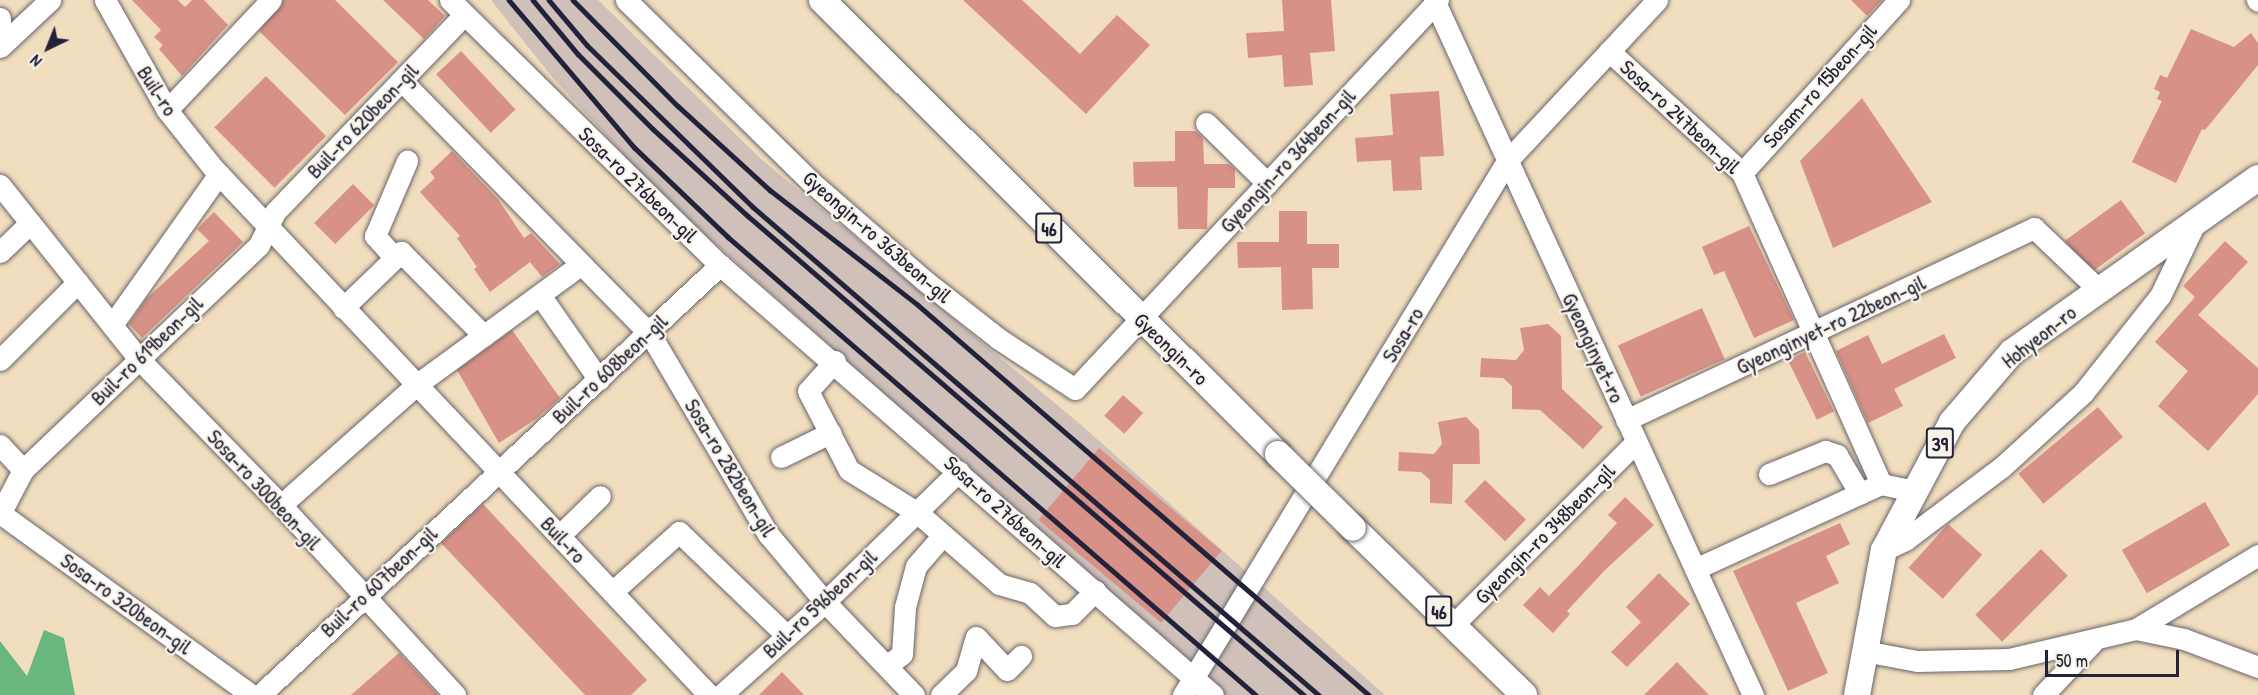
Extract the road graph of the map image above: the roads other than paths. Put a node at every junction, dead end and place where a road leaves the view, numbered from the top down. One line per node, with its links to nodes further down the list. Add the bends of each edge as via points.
1 (50, 0): 12 (street)
2 (105, 0): 15 (street, Buil-ro, via 120,33)
3 (271, 0): 15 (street)
4 (626, 0): 35 (street, Gyeongin-ro 363beon-gil, via 810,181 907,266 999,339 1075,389)
5 (822, 0): 35 (main road, Gyeongin-ro / 46)
6 (1657, 0): 13 (street, Sosa-ro)
7 (1899, 0): 19 (street, Sosam-ro 15beon-gil)
8 (1436, 1): 18 (street, Gyeonginyet-ro); 22 (street, Gyeongin-ro 364beon-gil)
9 (456, 8): 14 (street, Buil-ro 620beon-gil); 30 (street, Sosa-ro 276beon-gil)
10 (0, 18): 11 (street)
11 (0, 24)
12 (0, 46)
13 (1609, 51): 18 (street, Sosa-ro); 19 (street, Sosa-ro 247beon-gil)
14 (402, 81): 26 (street, Buil-ro 620beon-gil, via 275,212); 29 (street, Sosa-ro 282beon-gil)
15 (167, 110): 20 (street, Buil-ro)
16 (1206, 123): 22 (street)
17 (407, 161): 28 (street, via 375,236)
18 (1507, 161): 45 (street, Gyeonginyet-ro); 78 (street, Sosa-ro)
19 (1742, 173): 38 (street, Sosa-ro 247beon-gil)
20 (219, 174): 26 (street, Buil-ro); 36 (street)
21 (2258, 178): 25 (main road, Hohyeon-ro / 39)
22 (1267, 183): 35 (street, Gyeongin-ro 364beon-gil)
23 (0, 185): 24 (street, Sosa-ro 300beon-gil)
24 (30, 223): 27 (street); 31 (street, Sosa-ro 300beon-gil)
25 (2195, 223): 32 (main road, Hohyeon-ro / 39); 63 (street, via 2160,297 2083,393 2011,459 1905,540)
26 (268, 230): 34 (street, Buil-ro); 40 (street, Buil-ro 619beon-gil, via 259,245)
27 (0, 252)
28 (395, 258): 34 (street); 39 (street, via 401,252)
29 (580, 265): 33 (street); 37 (street, Sosa-ro 282beon-gil)
30 (720, 265): 37 (street, Buil-ro 608beon-gil); 42 (street, Sosa-ro 276beon-gil)
31 (78, 282): 36 (street, Sosa-ro 300beon-gil); 41 (street)
32 (2099, 290): 38 (street, Gyeonginyet-ro 22beon-gil, via 2034,228); 55 (main road, Hohyeon-ro / 39, via 2012,352 1952,422)
33 (540, 295): 39 (street); 43 (street)
34 (343, 308): 44 (street, Buil-ro)
35 (1140, 319): 70 (main road, Gyeongin-ro / 46, bridge)
36 (112, 325): 40 (street, Sosa-ro 300beon-gil)
37 (650, 334): 43 (street, Buil-ro 608beon-gil); 69 (street, Sosa-ro 282beon-gil, via 768,534)
38 (1814, 334): 45 (street, Gyeonginyet-ro 22beon-gil); 54 (street, Sosa-ro 247beon-gil)
39 (484, 336): 44 (street)
40 (138, 358): 50 (street, Buil-ro 619beon-gil); 58 (street, Sosa-ro 300beon-gil)
41 (0, 360)
42 (835, 361): 46 (street, via 808,391); 52 (street, Sosa-ro 276beon-gil)
43 (599, 380): 51 (street, Buil-ro 608beon-gil)
44 (416, 385): 51 (street, Buil-ro); 58 (street)
45 (1626, 420): 47 (street, Gyeonginyet-ro)
46 (830, 433): 49 (street); 59 (street, via 849,470)
47 (1636, 442): 65 (street, Gyeonginyet-ro); 70 (street, Gyeongin-ro 348beon-gil)
48 (0, 445): 50 (street)
49 (781, 457)
50 (23, 470): 60 (street, Buil-ro 619beon-gil)
51 (499, 471): 62 (street, Buil-ro); 68 (street, Buil-ro 607beon-gil)
52 (958, 471): 59 (street, Buil-ro 596beon-gil); 66 (street, Sosa-ro 276beon-gil)
53 (1768, 474): 56 (street, via 1825,451 1837,455)
54 (1881, 484): 55 (street); 56 (street)
55 (1913, 491): 63 (main road, Hohyeon-ro / 39)
56 (1860, 494): 65 (street)
57 (600, 496): 62 (street)
58 (281, 505): 68 (street, Sosa-ro 300beon-gil)
59 (918, 513): 61 (street, Sosa-ro 276beon-gil); 69 (street, Buil-ro 596beon-gil)
60 (0, 514): 80 (street, Sosa-ro 320beon-gil)
61 (943, 535): 66 (street, Sosa-ro 276beon-gil, via 999,584 1030,593 1055,616 1072,614); 76 (street, via 915,566 905,607 902,654)
62 (559, 536): 67 (street, Buil-ro)
63 (1884, 550): 74 (main road, Hohyeon-ro / 39)
64 (2258, 555): 71 (street)
65 (1695, 569): 89 (street, Gyeonginyet-ro)
66 (1095, 591): 78 (street, Sosa-ro 276beon-gil)
67 (612, 592): 72 (street, via 679,532); 83 (street, Buil-ro)
68 (362, 596): 81 (street, Buil-ro 607beon-gil); 82 (street, Sosa-ro 300beon-gil)
69 (825, 602): 72 (street, Buil-ro 596beon-gil); 76 (street, Sosa-ro 282beon-gil)
70 (1453, 626): 88 (main road, Gyeongin-ro / 46)
71 (2136, 629): 73 (street); 77 (street, via 2184,639)
72 (787, 636): 84 (street, Buil-ro 596beon-gil)
73 (2093, 642): 74 (street, via 2009,659 1959,663 1917,661); 79 (street)
74 (1864, 651): 90 (main road, Hohyeon-ro / 39)
75 (1021, 656): 86 (street, via 1007,670 976,637 966,671)
76 (886, 666): 85 (street, Sosa-ro 282beon-gil)
77 (2258, 667)
78 (1188, 687): 87 (street, Sosa-ro 276beon-gil)
79 (2046, 694)
80 (251, 695)
81 (260, 695)
82 (455, 695)
83 (709, 695)
84 (721, 695)
85 (914, 695)
86 (941, 695)
87 (1213, 695)
88 (1524, 695)
89 (1753, 695)
90 (1857, 695)

